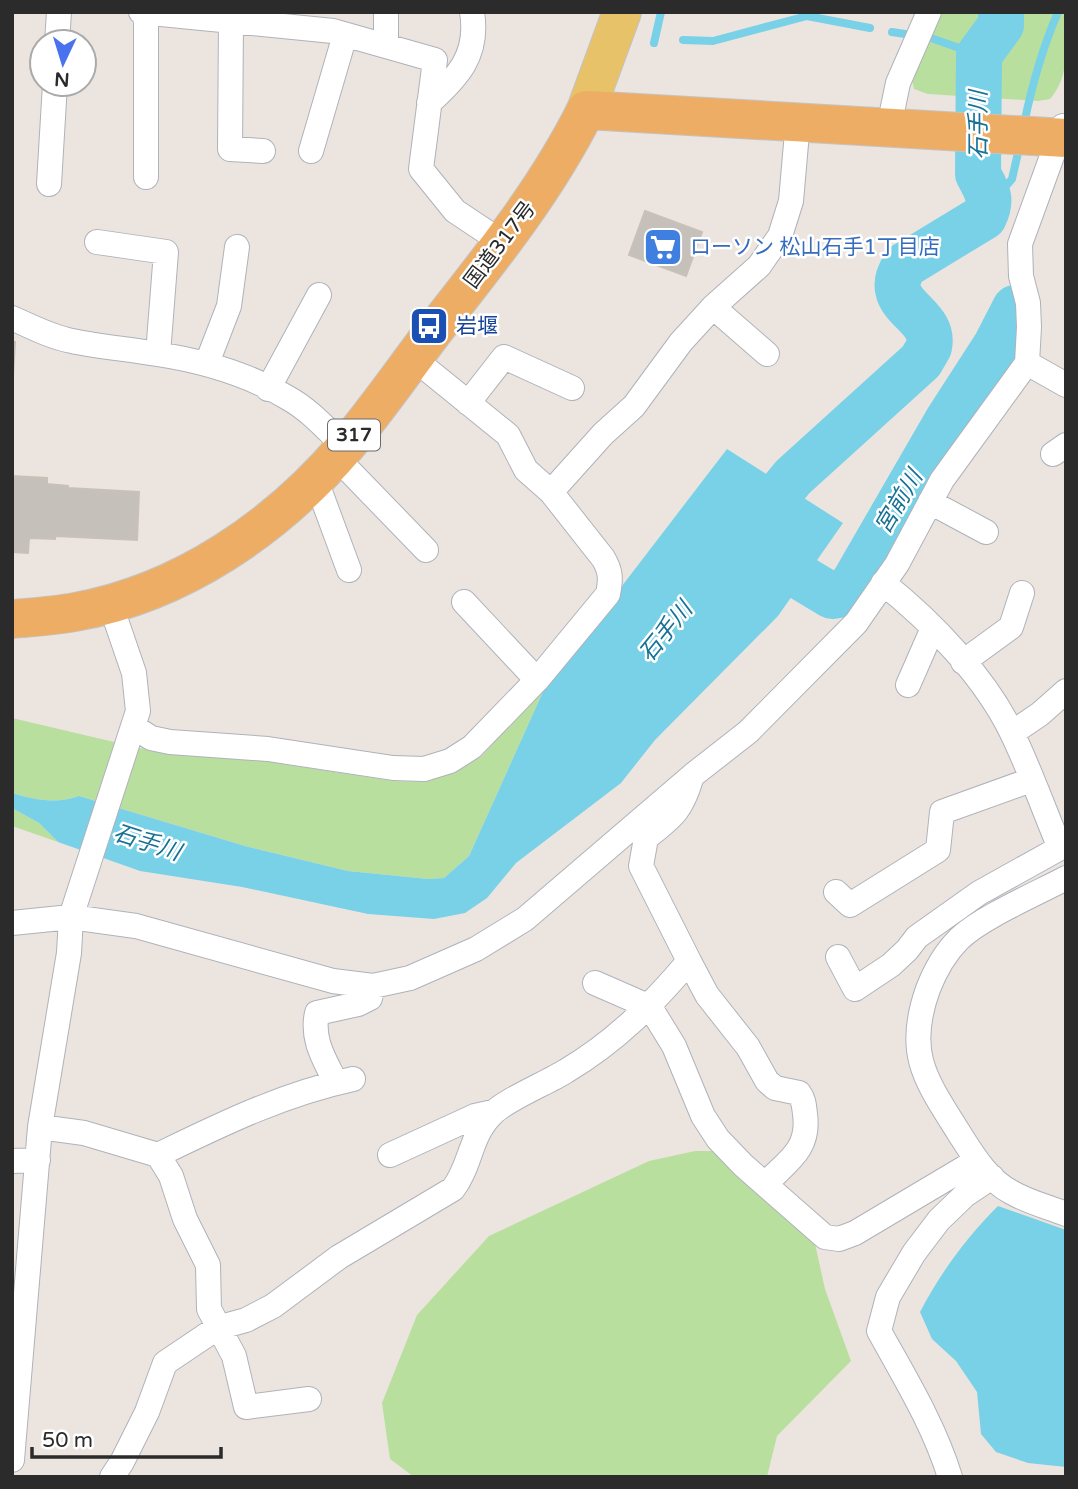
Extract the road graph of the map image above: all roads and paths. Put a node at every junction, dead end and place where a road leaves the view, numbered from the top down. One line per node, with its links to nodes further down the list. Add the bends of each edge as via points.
1 (386, 12): 8 (street)
2 (472, 12): 10 (street, via 471,52 454,80)
3 (622, 12): 11 (main road)
4 (929, 12): 13 (street, via 898,83)
5 (151, 13): 6 (street); 17 (street)
6 (231, 21): 7 (street); 15 (street, via 230,149)
7 (345, 35): 8 (street); 16 (street)
8 (386, 46): 10 (street, via 435,60)
9 (54, 98): 18 (street)
10 (429, 103): 20 (street, via 421,169 456,211)
11 (586, 110): 12 (highway); 20 (highway, 国道317号 / 317, via 564,154)
12 (798, 121): 13 (highway); 23 (street, via 791,201 779,236 759,266)
13 (898, 126): 14 (highway)
14 (1056, 132): 29 (street, via 1020,244 1030,327)
15 (263, 151)
16 (311, 151)
17 (146, 177)
18 (48, 184)
19 (97, 242): 25 (street, via 166,252)
20 (503, 243): 27 (highway, 国道317号 / 317)
21 (237, 247): 28 (street, via 229,306)
22 (319, 295): 32 (street)
23 (713, 307): 26 (street); 35 (street, via 634,406)
24 (12, 318): 25 (street, via 72,341)
25 (158, 354): 28 (street)
26 (767, 355)
27 (413, 358): 33 (street); 34 (highway, 国道317号 / 317)
28 (207, 363): 32 (street)
29 (1027, 363): 30 (street); 36 (street)
30 (1066, 385)
31 (572, 387): 33 (street, via 503,357)
32 (268, 388): 34 (street, via 316,418)
33 (468, 403): 35 (street, via 508,435 526,470)
34 (332, 461): 38 (street); 39 (street); 43 (highway, 国道317号 / 317, via 256,532 230,550 179,577)
35 (551, 492): 47 (street, via 603,558 611,579 608,594)
36 (929, 502): 37 (street); 40 (street)
37 (986, 532)
38 (426, 550)
39 (349, 570)
40 (883, 583): 45 (street); 52 (street, via 856,623 748,732)
41 (1022, 593): 46 (street, via 1011,627)
42 (464, 602): 47 (street)
43 (110, 603): 44 (highway, 国道317号 / 317, via 77,612); 50 (street, via 134,673 138,711)
44 (12, 619)
45 (933, 628): 46 (street); 48 (street)
46 (962, 662): 51 (street)
47 (537, 680): 50 (street, via 472,747 450,761 424,769 170,742)
48 (908, 685)
49 (1066, 691): 51 (street)
50 (132, 732): 57 (street)
51 (1012, 733): 53 (street)
52 (693, 775): 60 (street, via 677,813 646,838 641,866); 62 (street, via 525,919 476,949 410,978)
53 (1031, 780): 54 (street); 56 (street, via 942,812 938,850 850,905)
54 (1058, 819): 59 (street, via 1060,848 979,893 855,989)
55 (1066, 878): 70 (street, via 977,925 960,939 945,956 922,1007 916,1040 921,1064 934,1093)
56 (836, 892)
57 (71, 917): 58 (street); 62 (street, via 136,926 332,981); 65 (street)
58 (12, 923)
59 (838, 957)
60 (690, 961): 63 (street); 71 (street, via 707,995 748,1047 767,1081 775,1088 799,1093 803,1099 805,1139)
61 (595, 982): 63 (street)
62 (373, 986): 66 (street, via 370,998 358,1004 317,1013 316,1042 344,1081 240,1114)
63 (650, 1007): 64 (street, via 568,1070); 71 (street, via 674,1046 703,1116 718,1139)
64 (493, 1112): 67 (street); 73 (street, via 477,1132 453,1189 339,1257 273,1306)
65 (40, 1127): 66 (street, via 84,1133); 68 (street)
66 (158, 1155): 73 (street, via 208,1265 209,1309)
67 (390, 1155)
68 (38, 1160): 69 (street); 75 (street)
69 (12, 1161)
70 (984, 1169): 71 (street, via 839,1239 824,1237); 72 (street, via 1011,1192); 77 (street, via 914,1253 888,1297 879,1331 908,1381)
71 (765, 1184)
72 (1066, 1214)
73 (218, 1328): 74 (street, via 234,1356 246,1407); 76 (street, via 165,1363 148,1412)
74 (309, 1399)
75 (12, 1460)
76 (112, 1477)
77 (950, 1477)

